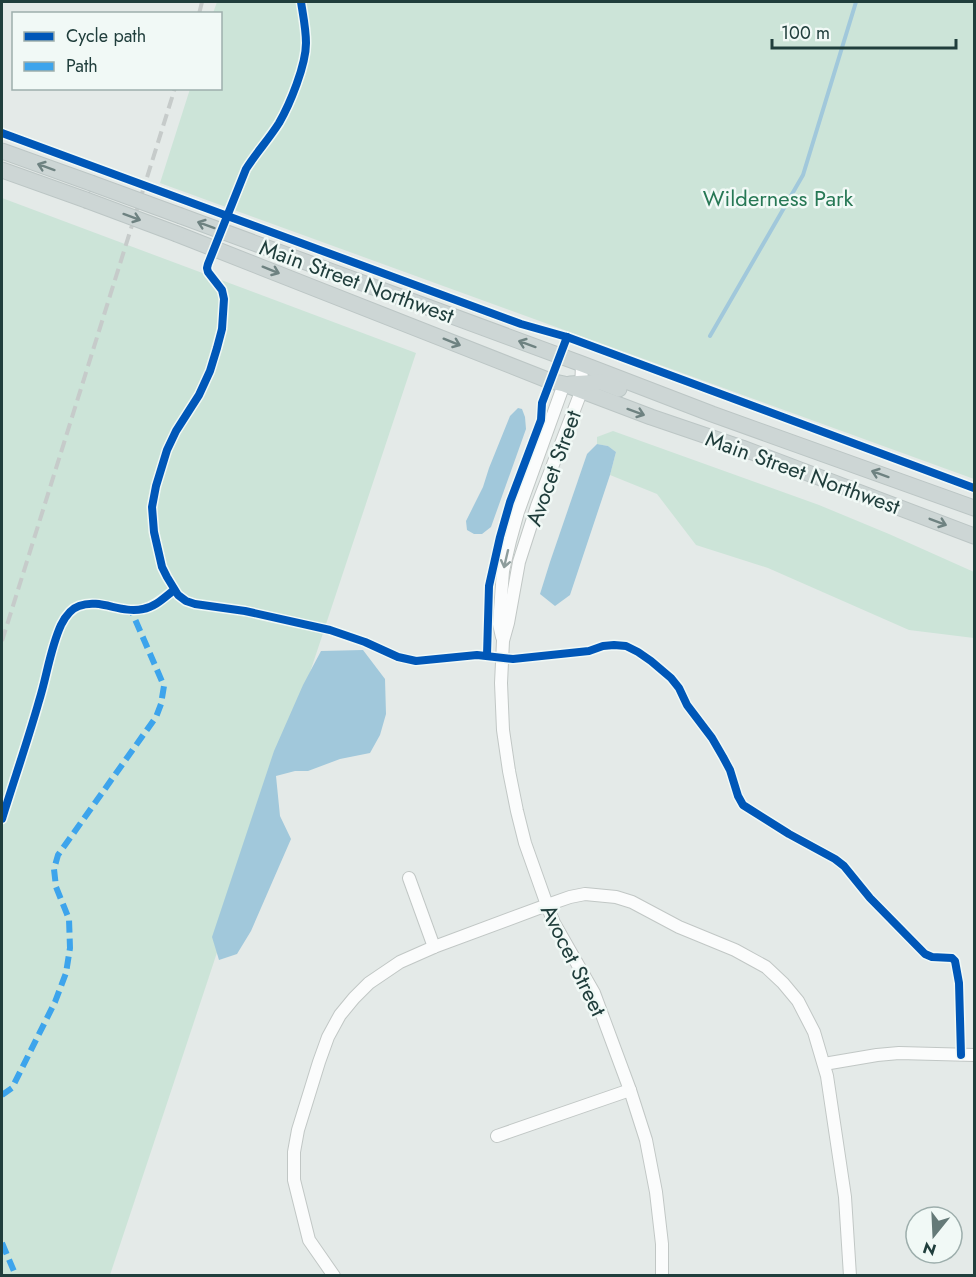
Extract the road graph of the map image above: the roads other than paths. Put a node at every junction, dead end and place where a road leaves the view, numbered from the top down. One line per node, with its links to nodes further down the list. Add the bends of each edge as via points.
1 (2, 151): 3 (main road, Main Street Northwest, one-way to 1, bridge)
2 (2, 170): 4 (main road, Main Street Northwest, one-way to 4, bridge)
3 (582, 364): 5 (street, Avocet Street); 6 (main road, Main Street Northwest)
4 (564, 384): 5 (main road, Main Street Northwest); 9 (street, Avocet Street, one-way to 9, via 518,512 503,571)
5 (581, 388): 6 (main road, Main Street Northwest, via 601,382 689,415); 8 (main road, Main Street Northwest, one-way to 8); 9 (street, Avocet Street, via 519,562)
6 (712, 414): 7 (main road, Main Street Northwest, one-way to 6)
7 (975, 508)
8 (975, 536)
9 (503, 641): 11 (street, Avocet Street, via 501,706 508,771 525,843)
10 (409, 878): 12 (street)
11 (547, 905): 12 (street); 14 (street, via 585,894 616,897 766,967 798,1001); 15 (street, Avocet Street, via 594,993)
12 (434, 948): 17 (street, via 400,962 369,984 340,1016 328,1037 298,1130 294,1180 309,1240)
13 (975, 1055): 14 (street, via 899,1053)
14 (824, 1064): 19 (street, via 845,1197)
15 (630, 1090): 16 (street); 18 (street, Avocet Street, via 646,1140 656,1192)
16 (497, 1136)
17 (334, 1275)
18 (662, 1275)
19 (850, 1275)

